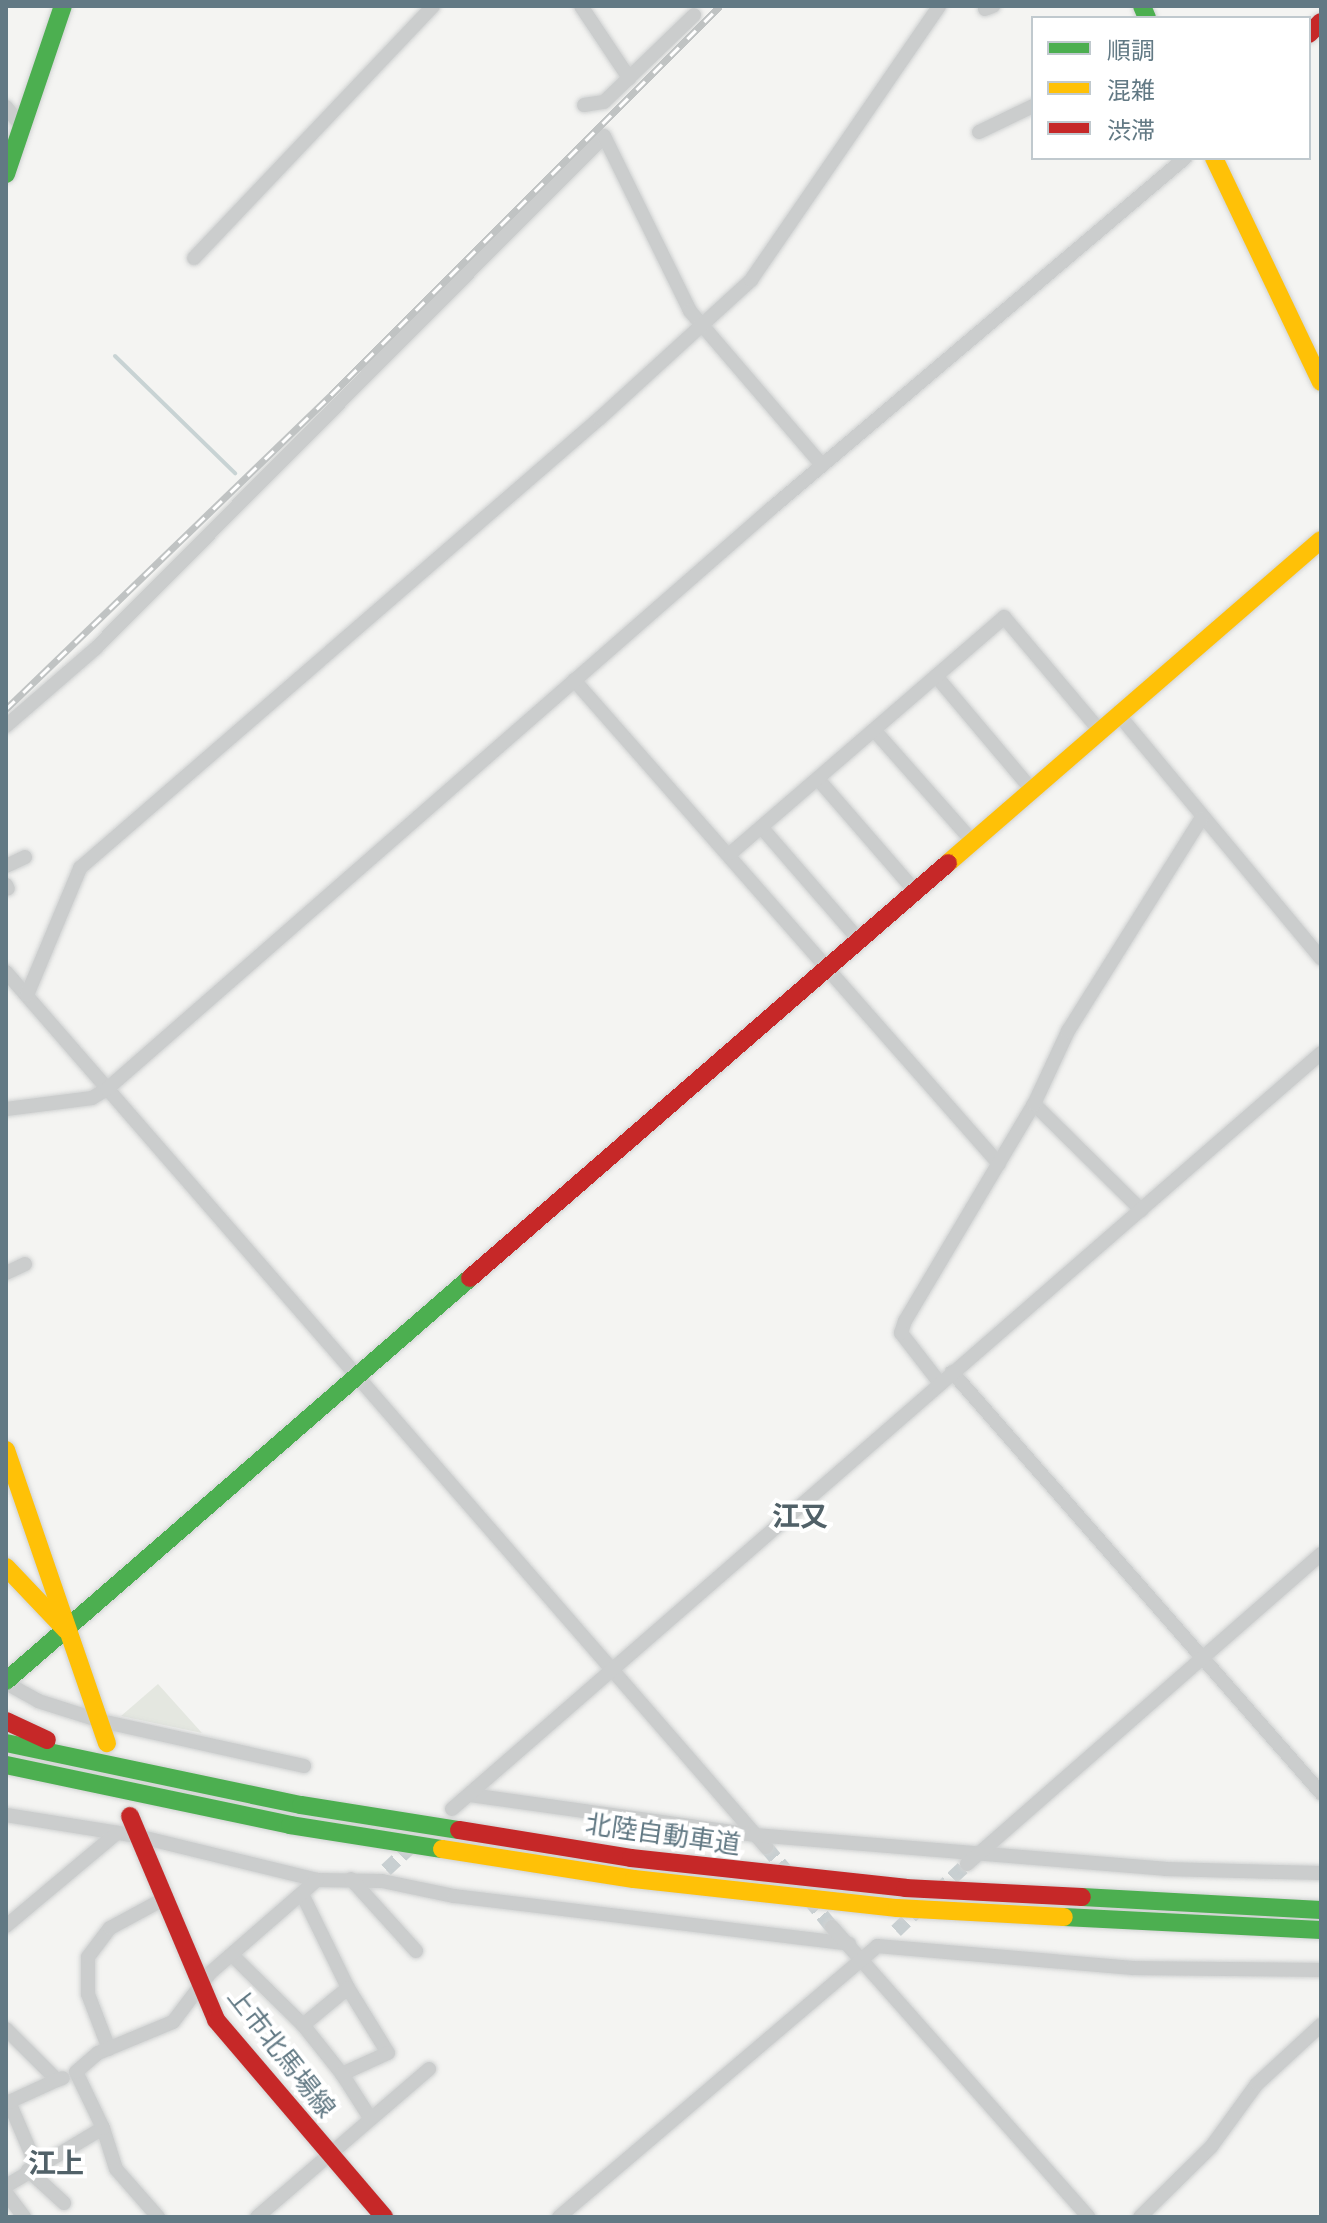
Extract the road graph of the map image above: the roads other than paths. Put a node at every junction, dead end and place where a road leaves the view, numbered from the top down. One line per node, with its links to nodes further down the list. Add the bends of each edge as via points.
1 (63, 6): 10 (main road)
2 (433, 6): 15 (street)
3 (581, 6): 6 (street)
4 (939, 6): 16 (street, via 751,280)
5 (694, 15): 6 (street)
6 (629, 78): 7 (street, via 604,102)
7 (584, 105)
8 (6, 107): 10 (street)
9 (1031, 107): 11 (street)
10 (22, 127): 14 (main road)
11 (979, 132)
12 (1183, 160): 18 (street)
13 (1215, 160): 17 (main road)
14 (6, 174)
15 (194, 258)
16 (702, 326): 18 (street); 23 (street, via 604,136 96,648); 39 (street, via 80,868)
17 (1321, 382)
18 (822, 465): 21 (street)
19 (1321, 540): 22 (main road)
20 (936, 676): 24 (street); 25 (street, via 1004,617); 27 (street)
21 (574, 680): 31 (street); 41 (street)
22 (1119, 715): 25 (main road); 28 (street, via 1183,788)
23 (6, 726)
24 (874, 730): 26 (street); 30 (street)
25 (1101, 732): 27 (main road)
26 (818, 779): 29 (street); 34 (street)
27 (1033, 791): 30 (main road)
28 (1201, 819): 36 (street); 42 (street, via 1068,1031)
29 (762, 828): 31 (street); 35 (street)
30 (973, 842): 34 (main road)
31 (731, 853): 37 (street)
32 (25, 857): 33 (street)
33 (6, 866)
34 (916, 892): 35 (main road)
35 (859, 940): 37 (main road)
36 (1321, 958)
37 (827, 969): 44 (street); 49 (main road)
38 (6, 972): 39 (street)
39 (27, 995): 41 (street)
40 (1321, 1053): 45 (street)
41 (107, 1089): 43 (street, via 92,1098); 49 (street)
42 (1034, 1104): 44 (street); 45 (street)
43 (6, 1109)
44 (999, 1164): 50 (street, via 901,1333)
45 (1141, 1210): 48 (street)
46 (25, 1264): 47 (street)
47 (6, 1273)
48 (952, 1372): 50 (street); 55 (street)
49 (357, 1379): 54 (main road); 56 (street)
50 (939, 1382): 56 (street)
51 (6, 1450): 54 (main road)
52 (1321, 1554): 55 (street)
53 (6, 1567): 54 (main road)
54 (66, 1630): 57 (main road); 59 (main road)
55 (1201, 1659): 65 (street); 76 (street)
56 (612, 1668): 66 (street); 73 (street)
57 (6, 1682): 59 (street, via 38,1701)
58 (6, 1721): 67 (main road, via 73,1749)
59 (101, 1721): 61 (main road); 63 (street)
60 (6, 1743): 67 (main road, 北陸自動車道)
61 (107, 1743)
62 (6, 1765): 68 (main road, 北陸自動車道)
63 (304, 1766)
64 (6, 1777): 68 (main road)
65 (1321, 1793)
66 (470, 1795): 69 (street); 73 (street)
67 (301, 1805): 82 (main road, 北陸自動車道, via 748,1873 1085,1901)
68 (190, 1806): 85 (main road, 北陸自動車道, via 469,1855 767,1895 1083,1922)
69 (452, 1809)
70 (6, 1815): 72 (street)
71 (130, 1816): 74 (main road, 上市北馬場線)
72 (117, 1833): 74 (street); 83 (street)
73 (755, 1835): 75 (street); 76 (street)
74 (137, 1836): 79 (street); 81 (main road, 上市北馬場線)
75 (766, 1847)
76 (972, 1859): 77 (street)
77 (1321, 1873)
78 (351, 1879): 79 (street); 86 (street, via 384,1876 454,1896); 87 (street)
79 (317, 1880): 80 (street)
80 (302, 1894): 88 (street); 91 (street)
81 (162, 1900): 92 (main road, 上市北馬場線); 96 (street, via 110,1928 88,1957 88,1994)
82 (1321, 1910)
83 (6, 1926)
84 (832, 1927): 86 (street)
85 (1321, 1930)
86 (849, 1944): 89 (street)
87 (416, 1951)
88 (232, 1955): 92 (street, via 210,1973); 93 (street)
89 (861, 1959): 90 (street, via 895,1937 1133,1968); 113 (street); 114 (street)
90 (1321, 1970)
91 (348, 1988): 93 (street); 99 (street, via 388,2053)
92 (201, 1991): 96 (street, via 173,2022); 104 (main road, 上市北馬場線, via 229,2037)
93 (303, 2025): 99 (street)
94 (1321, 2025): 115 (street, via 1257,2084 1211,2147)
95 (6, 2029): 100 (street)
96 (109, 2049): 98 (street)
97 (429, 2069): 102 (street)
98 (76, 2072): 100 (street); 103 (street)
99 (342, 2074): 102 (street)
100 (57, 2080): 101 (street)
101 (8, 2103): 105 (street)
102 (370, 2118): 104 (street)
103 (103, 2128): 105 (street); 110 (street, via 116,2169)
104 (328, 2153): 111 (street); 112 (main road, 上市北馬場線)
105 (32, 2168): 106 (street); 107 (street)
106 (6, 2186)
107 (64, 2203)
108 (9, 2204): 109 (street)
109 (24, 2217)
110 (158, 2217)
111 (257, 2217)
112 (384, 2217)
113 (559, 2217)
114 (1089, 2217)
115 (1140, 2217)

